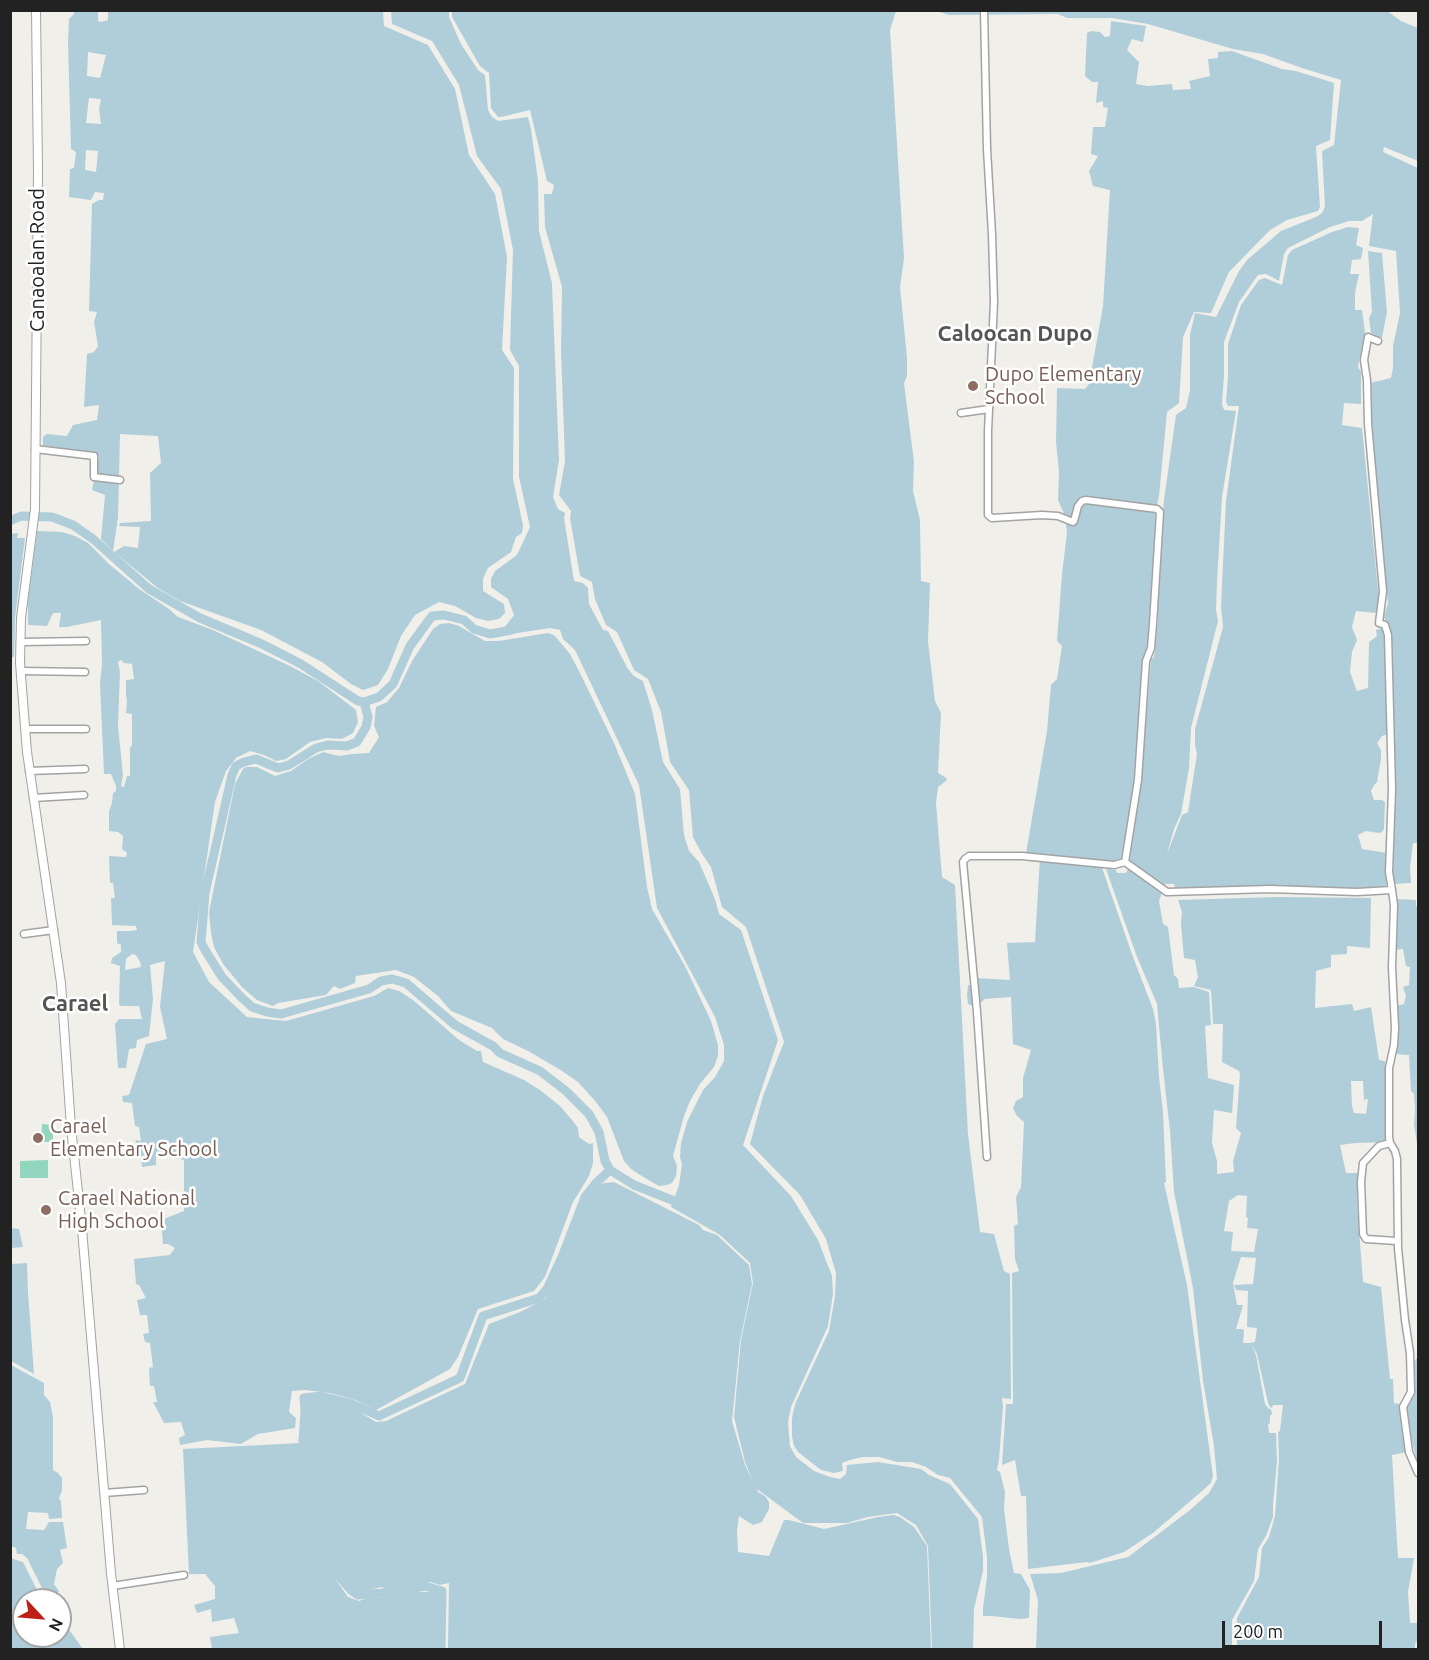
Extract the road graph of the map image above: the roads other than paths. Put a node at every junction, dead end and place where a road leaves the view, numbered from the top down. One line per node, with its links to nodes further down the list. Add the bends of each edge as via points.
1 (36, 10): 6 (street, Canaoalan Road)
2 (984, 13): 4 (street, via 994,302)
3 (1378, 341): 19 (street, via 1368,337 1364,360 1383,591 1379,623 1385,625 1388,635)
4 (989, 410): 5 (street); 18 (street, via 990,518 1042,515 1061,516 1073,522 1078,506 1086,500 1160,512 1154,624 1146,661 1138,780)
5 (961, 413)
6 (36, 449): 7 (street, via 94,456 94,477); 9 (street, Canaoalan Road, via 35,509)
7 (120, 480)
8 (86, 641): 9 (street)
9 (20, 642): 10 (street, Canaoalan Road)
10 (21, 671): 11 (street); 12 (street, Canaoalan Road)
11 (85, 672)
12 (25, 729): 13 (street); 15 (street, Canaoalan Road)
13 (86, 729)
14 (84, 768): 15 (street)
15 (30, 771): 17 (street, Canaoalan Road)
16 (84, 795): 17 (street)
17 (33, 798): 20 (street, Canaoalan Road)
18 (1127, 864): 19 (street, via 1164,891); 23 (street, via 1022,856 964,859)
19 (1392, 890): 22 (street, via 1395,1028 1389,1068)
20 (54, 930): 21 (street); 27 (street, Canaoalan Road)
21 (24, 933)
22 (1390, 1143): 24 (street, via 1398,1159); 24 (street, via 1379,1146 1363,1163 1363,1234 1366,1239)
23 (987, 1157)
24 (1397, 1241): 25 (street, via 1411,1378 1410,1394 1403,1407 1409,1452)
25 (1419, 1473)
26 (144, 1490): 27 (street)
27 (104, 1493): 29 (street, Canaoalan Road)
28 (184, 1575): 29 (street)
29 (112, 1586): 30 (street, Canaoalan Road)
30 (120, 1650)

